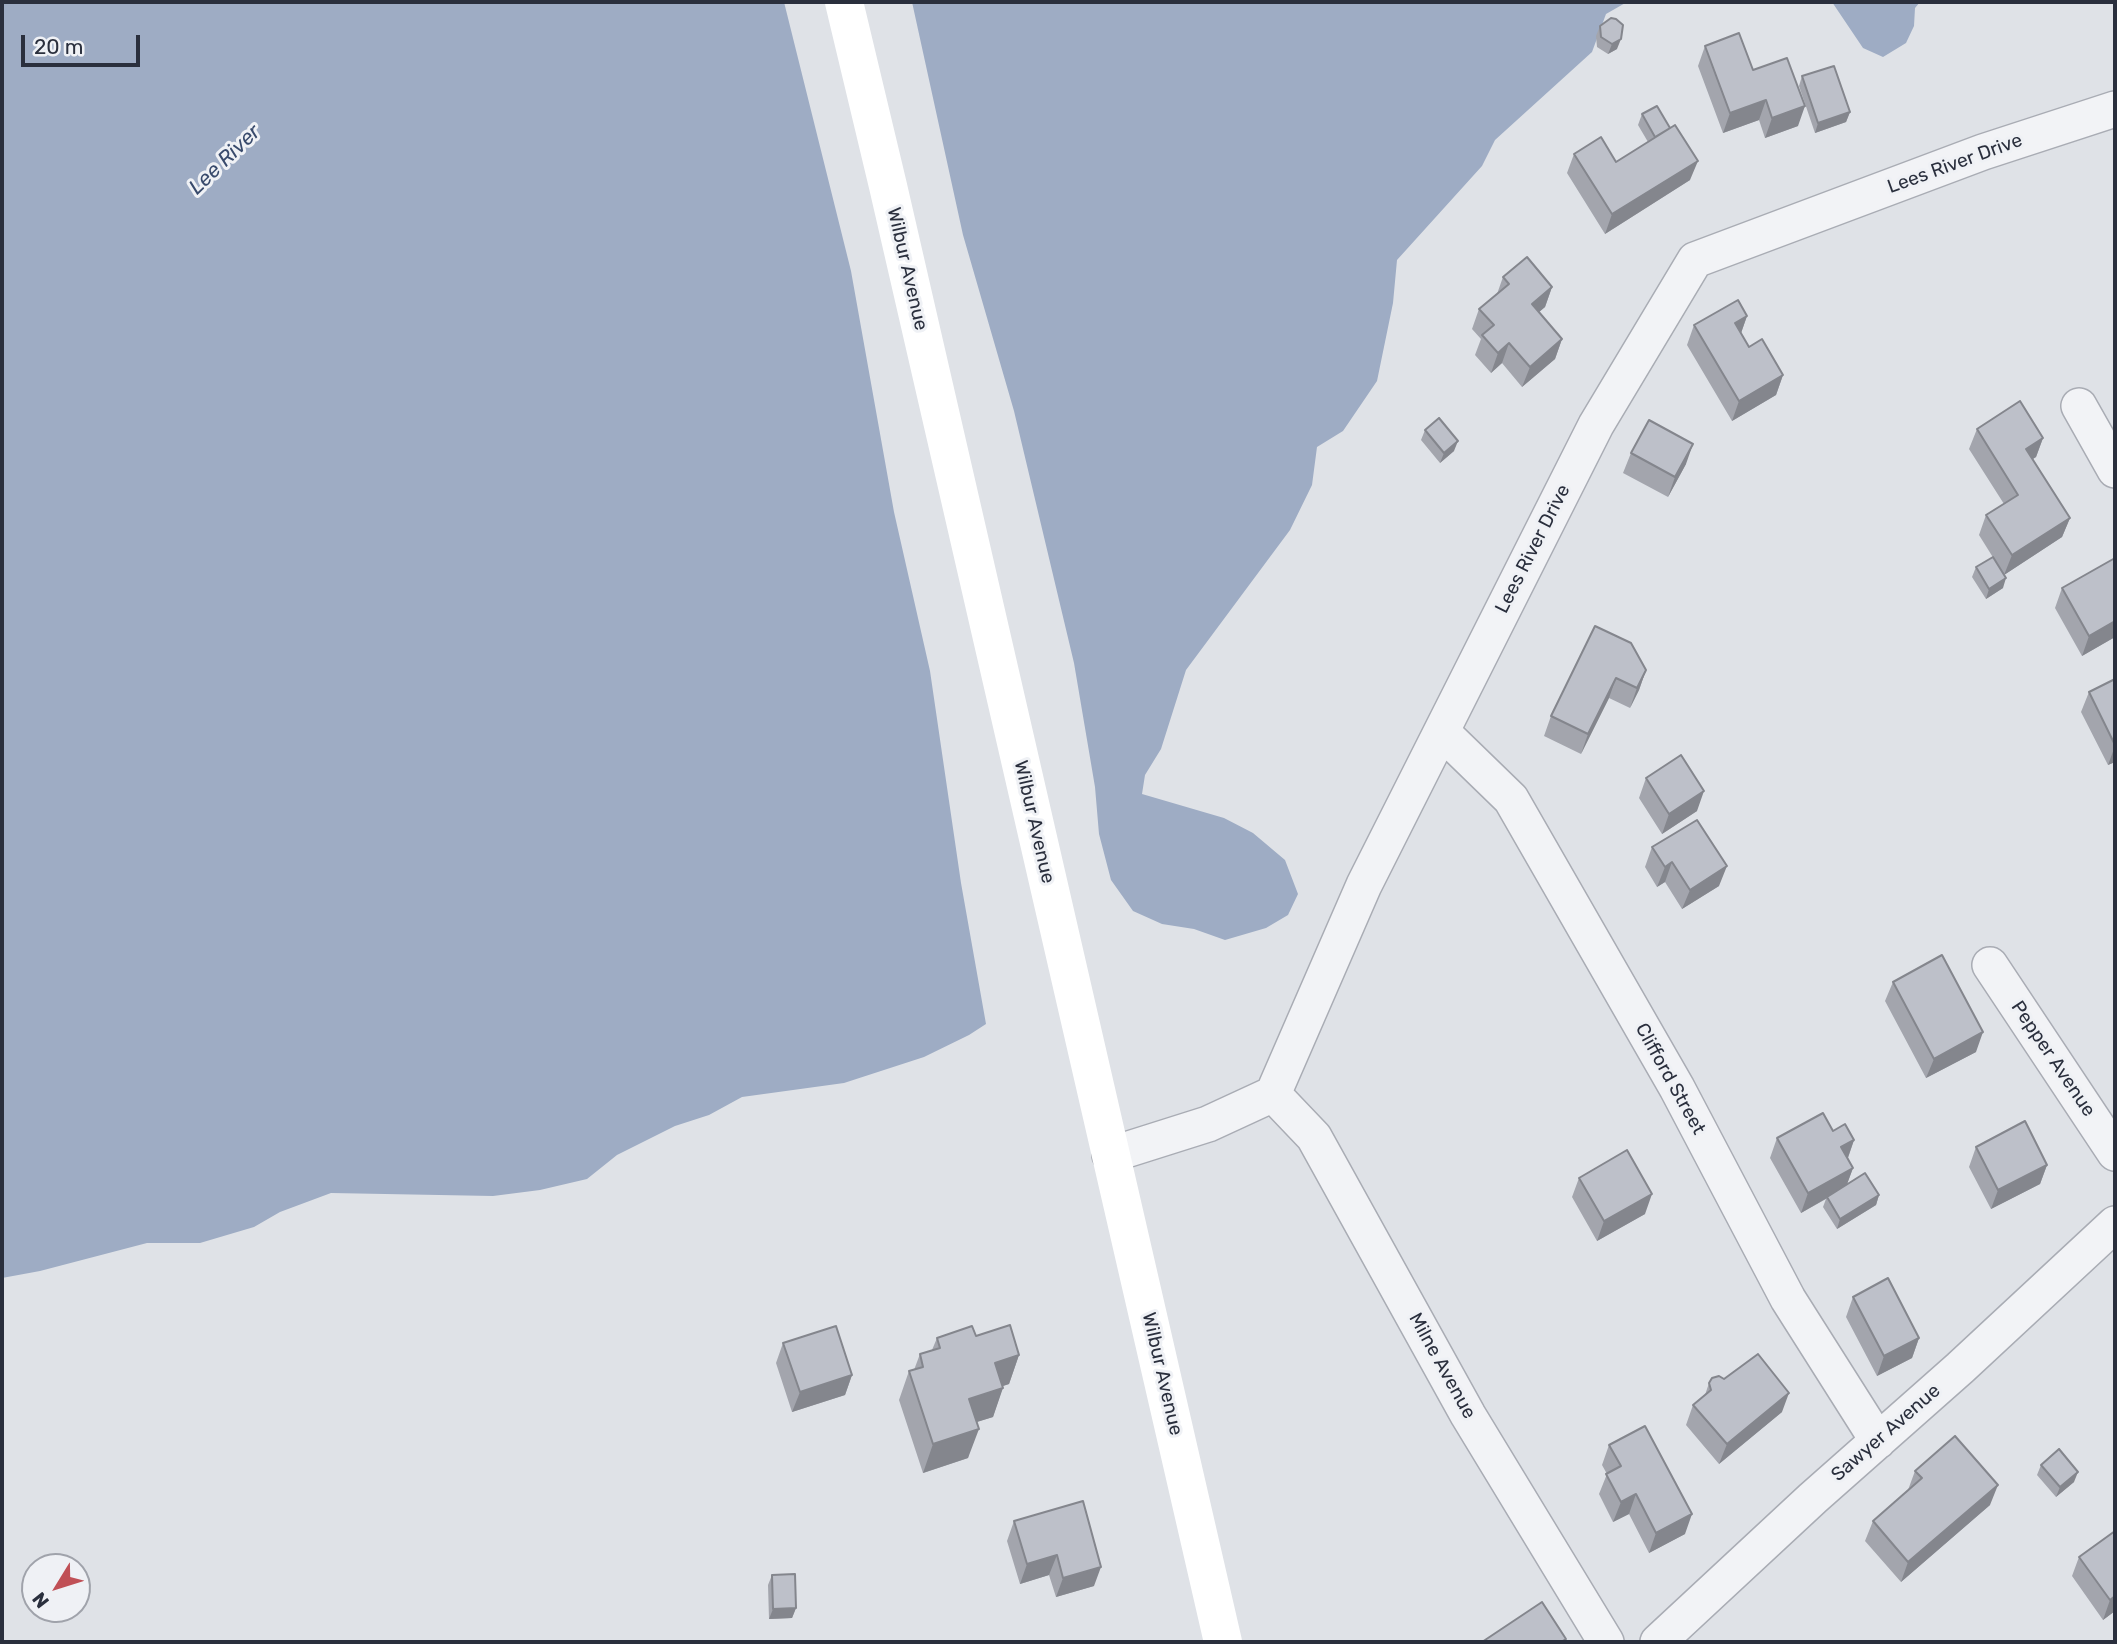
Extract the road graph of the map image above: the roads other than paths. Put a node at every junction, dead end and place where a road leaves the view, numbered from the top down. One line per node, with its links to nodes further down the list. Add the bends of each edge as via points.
1 (844, 2): 9 (main road, Wilbur Avenue)
2 (2115, 109): 5 (street, Lees River Drive, via 1983,152 1695,260 1595,425)
3 (2079, 406): 4 (street)
4 (2115, 470)
5 (1442, 732): 7 (street, Lees River Drive, via 1364,885); 11 (street, Clifford Street, via 1511,799 1677,1088 1788,1299)
6 (1990, 965): 8 (street, Pepper Avenue)
7 (1272, 1094): 9 (street, via 1208,1124); 13 (street, Milne Avenue, via 1314,1137 1468,1415)
8 (2115, 1153)
9 (1110, 1155): 12 (main road, Wilbur Avenue)
10 (2115, 1224): 11 (street, Sawyer Avenue)
11 (1878, 1441): 14 (street, Sawyer Avenue)
12 (1223, 1642)
13 (1606, 1642)
14 (1658, 1642)

